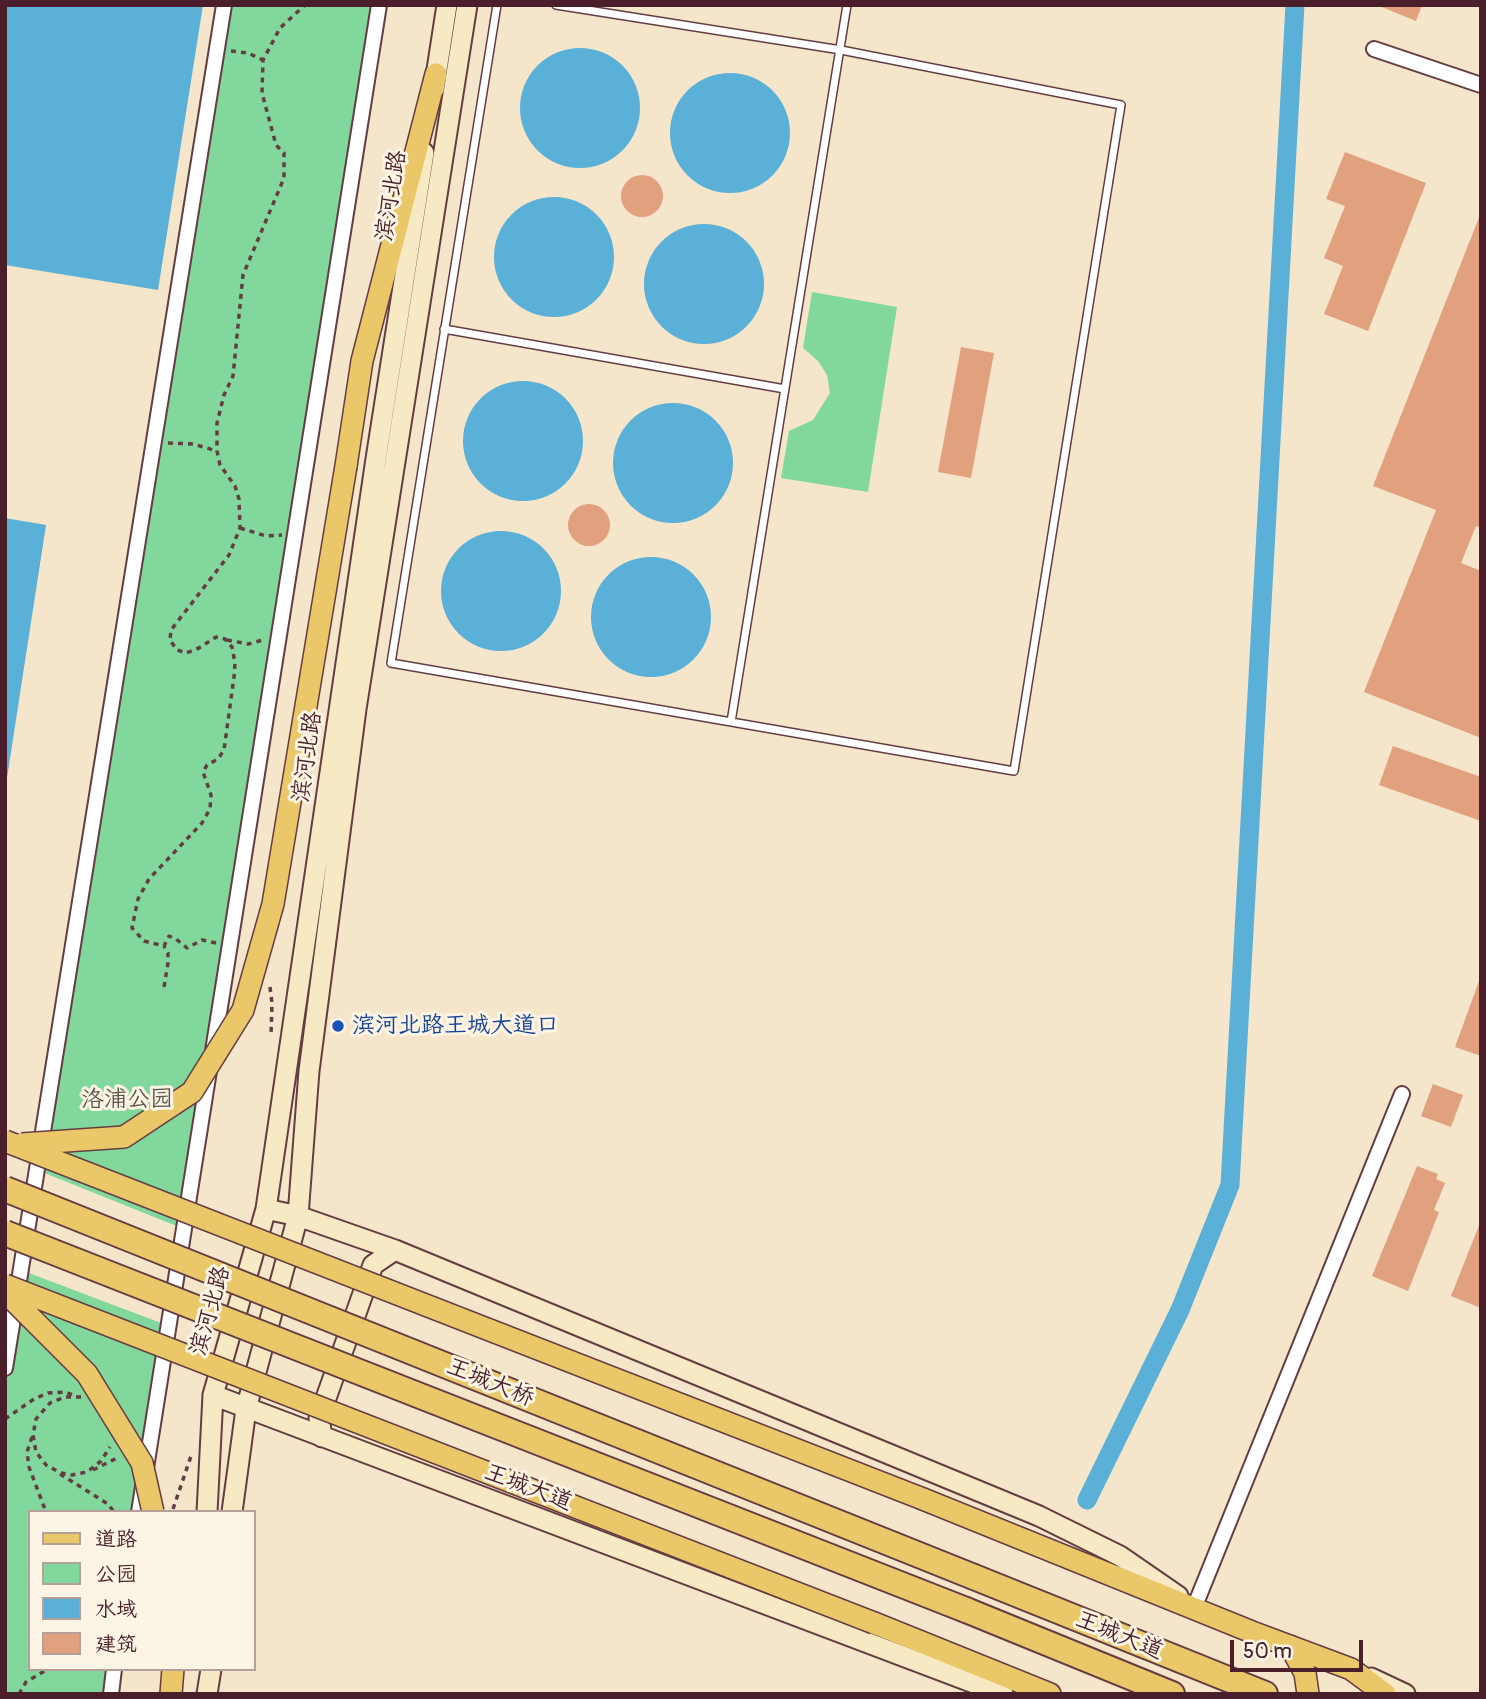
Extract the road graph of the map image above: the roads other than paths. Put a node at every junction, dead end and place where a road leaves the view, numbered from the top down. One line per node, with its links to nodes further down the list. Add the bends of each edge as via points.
1 (225, 5): 24 (street)
2 (379, 5): 28 (street)
3 (447, 5): 10 (main road, 滨河北路)
4 (467, 5): 19 (main road, 滨河北路, via 356,709 309,1071)
5 (496, 5): 12 (lane)
6 (556, 5): 9 (lane)
7 (847, 5): 9 (lane)
8 (1374, 49): 11 (street)
9 (841, 50): 13 (lane); 14 (lane, via 1121,105 1014,771)
10 (436, 74): 16 (main road, bridge, via 362,360 273,904 243,1010 192,1091 124,1138); 18 (main road, 滨河北路)
11 (1481, 85)
12 (444, 329): 13 (lane); 14 (lane, via 391,663)
13 (785, 389): 14 (lane)
14 (731, 722)
15 (1402, 1094): 33 (street)
16 (9, 1143): 33 (main road, bridge)
17 (5, 1189): 32 (highway, 王城大桥, bridge)
18 (266, 1209): 19 (main road); 25 (main road, 滨河北路)
19 (298, 1216): 21 (main road); 26 (main road, 滨河北路)
20 (5, 1233): 34 (highway, 王城大桥, bridge)
21 (395, 1250): 27 (main road, via 373,1265 319,1418); 33 (main road, via 1039,1516 1120,1556)
22 (5, 1285): 43 (main road, 王城大道, bridge)
23 (5, 1292): 29 (main road, bridge, via 87,1374 142,1463)
24 (5, 1368)
25 (213, 1395): 26 (main road); 30 (main road, 滨河北路)
26 (246, 1409): 27 (main road); 31 (main road, 滨河北路)
27 (322, 1437): 42 (main road)
28 (139, 1510)
29 (153, 1510)
30 (207, 1510)
31 (232, 1510)
32 (974, 1577): 39 (highway, 王城大道)
33 (1194, 1608): 35 (main road)
34 (966, 1610): 44 (main road); 45 (highway, 王城大道)
35 (1290, 1646): 36 (main road); 46 (main road, via 1305,1673)
36 (1352, 1669): 47 (main road); 48 (main road)
37 (114, 1671): 40 (street)
38 (173, 1671): 41 (main road)
39 (1259, 1691)
40 (110, 1694)
41 (171, 1694)
42 (1003, 1694)
43 (1050, 1694)
44 (1147, 1694)
45 (1172, 1694)
46 (1308, 1694)
47 (1385, 1694)
48 (1405, 1694)

